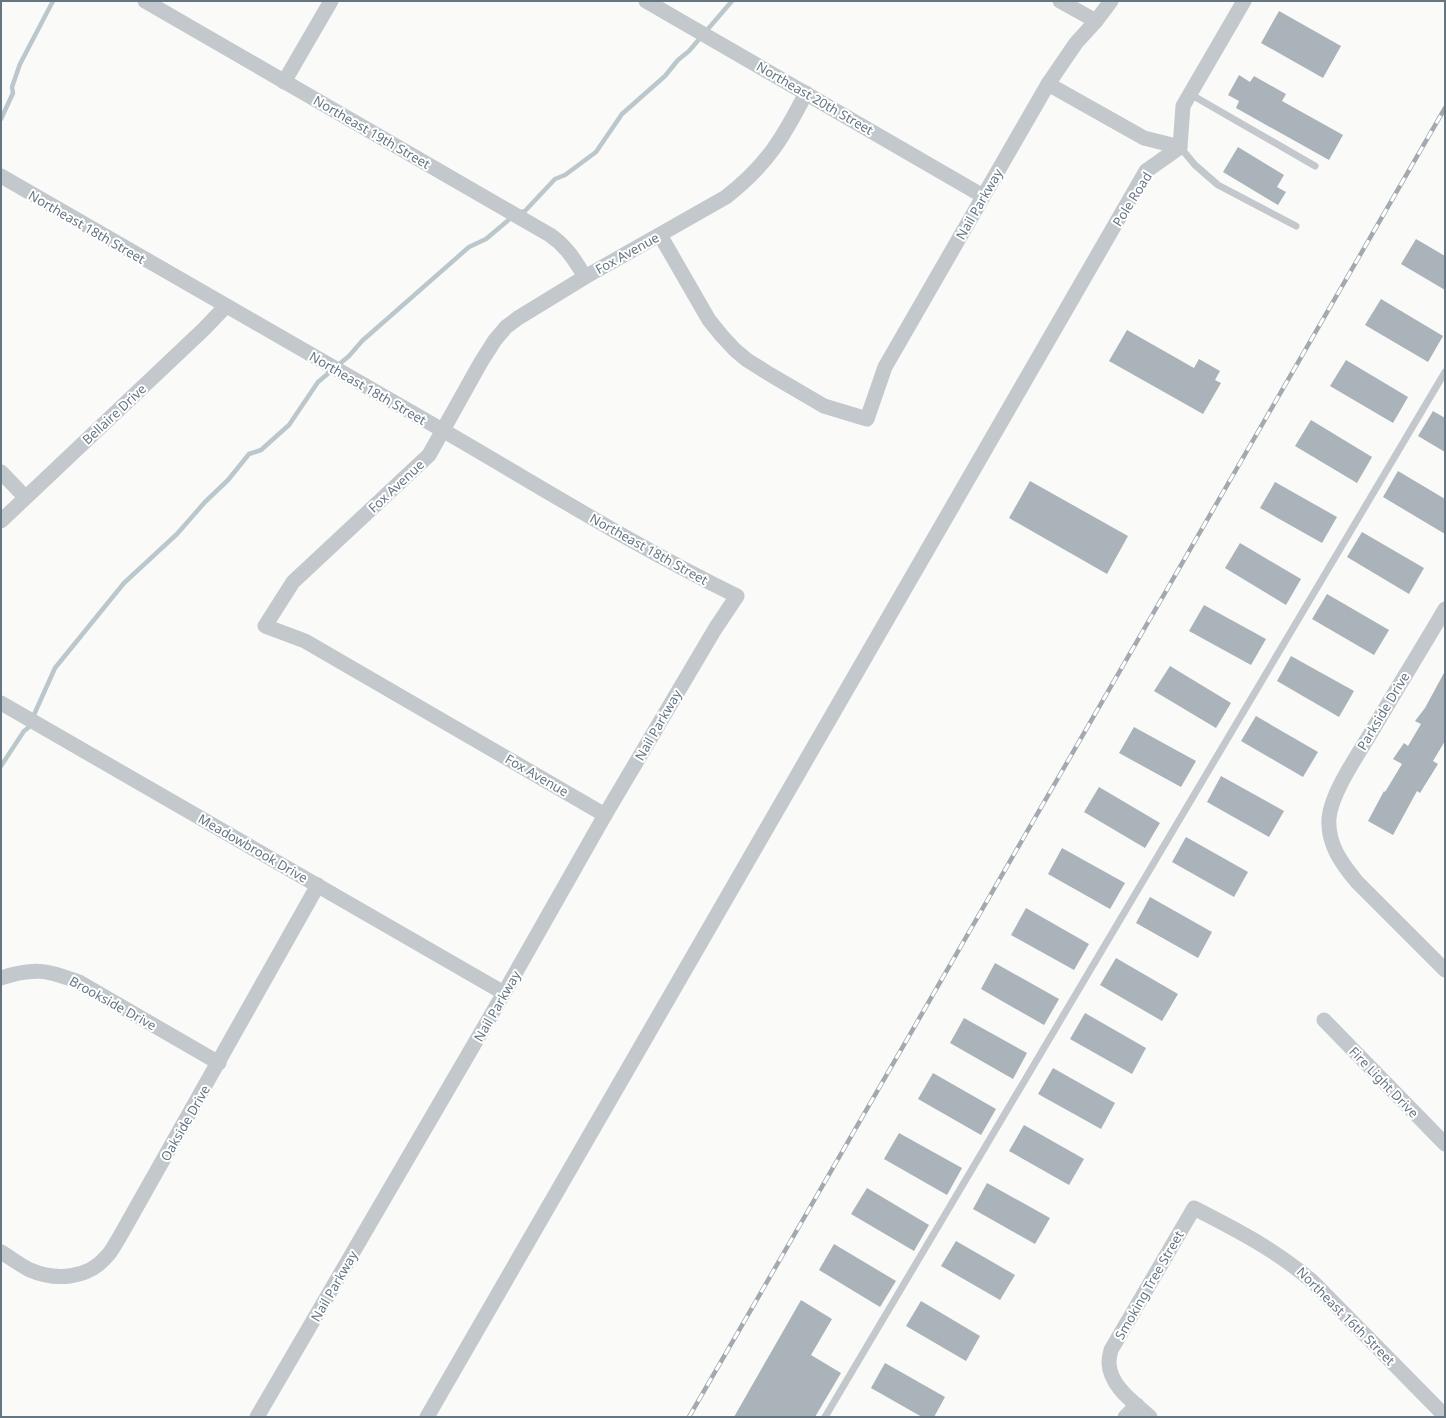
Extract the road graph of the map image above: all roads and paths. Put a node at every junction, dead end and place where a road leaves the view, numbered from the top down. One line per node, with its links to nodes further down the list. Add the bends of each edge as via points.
1 (145, 1): 8 (street, Northeast 19th Street)
2 (331, 1): 8 (street)
3 (646, 1): 10 (street, Northeast 20th Street)
4 (1060, 1): 7 (street)
5 (1111, 1): 7 (street, Nail Parkway)
6 (1244, 1): 11 (street)
7 (1096, 21): 9 (street, Nail Parkway, via 1076,43)
8 (284, 82): 18 (street, Northeast 19th Street, via 560,241)
9 (1048, 84): 12 (street, via 1144,138); 15 (street, Nail Parkway)
10 (806, 93): 15 (street, Northeast 20th Street); 17 (street, Fox Avenue, via 782,138 745,182 726,197)
11 (1190, 94): 12 (street, via 1183,106); 13 (lane)
12 (1180, 147): 16 (lane, via 1195,165 1218,185); 41 (street, Pole Road, via 1146,171)
13 (1315, 166)
14 (1, 176): 19 (street, Northeast 18th Street)
15 (983, 196): 17 (street, Nail Parkway, via 885,367 867,419 824,406 765,372 735,350 709,320)
16 (1296, 226)
17 (660, 235): 18 (street, Fox Avenue)
18 (585, 277): 21 (street, Fox Avenue, via 506,327 481,362)
19 (226, 306): 21 (street, Northeast 18th Street); 23 (street, Bellaire Drive)
20 (1445, 372): 42 (lane)
21 (444, 431): 25 (street, Northeast 18th Street, via 629,540); 28 (street, Fox Avenue, via 424,460 293,582 265,626 306,641)
22 (1, 472): 23 (street)
23 (25, 497): 24 (street, Bellaire Drive)
24 (1, 521)
25 (737, 596): 28 (street, Nail Parkway)
26 (1445, 609): 30 (street, Parkside Drive, via 1350,766 1335,796 1329,817 1329,832 1333,846 1345,868)
27 (4, 705): 29 (street, Meadowbrook Drive)
28 (605, 815): 32 (street, Nail Parkway)
29 (318, 885): 32 (street, Meadowbrook Drive); 34 (street, Oakside Drive)
30 (1445, 970)
31 (1, 978): 34 (street, Brookside Drive, via 27,971 54,973 79,982)
32 (504, 993): 40 (street, Nail Parkway)
33 (1324, 1020): 35 (street, Fire Light Drive)
34 (219, 1063): 37 (street, Oakside Drive, via 119,1238 100,1263 91,1270 79,1274 53,1277 30,1269)
35 (1445, 1144)
36 (1194, 1208): 38 (street, Smoking Tree Street, via 1111,1350 1109,1363 1115,1382); 39 (street, Northeast 16th Street, via 1257,1242 1294,1266 1313,1282)
37 (1, 1252)
38 (1137, 1405): 43 (street); 44 (street)
39 (1445, 1416)
40 (257, 1417)
41 (427, 1417)
42 (825, 1417)
43 (1125, 1417)
44 (1150, 1417)

